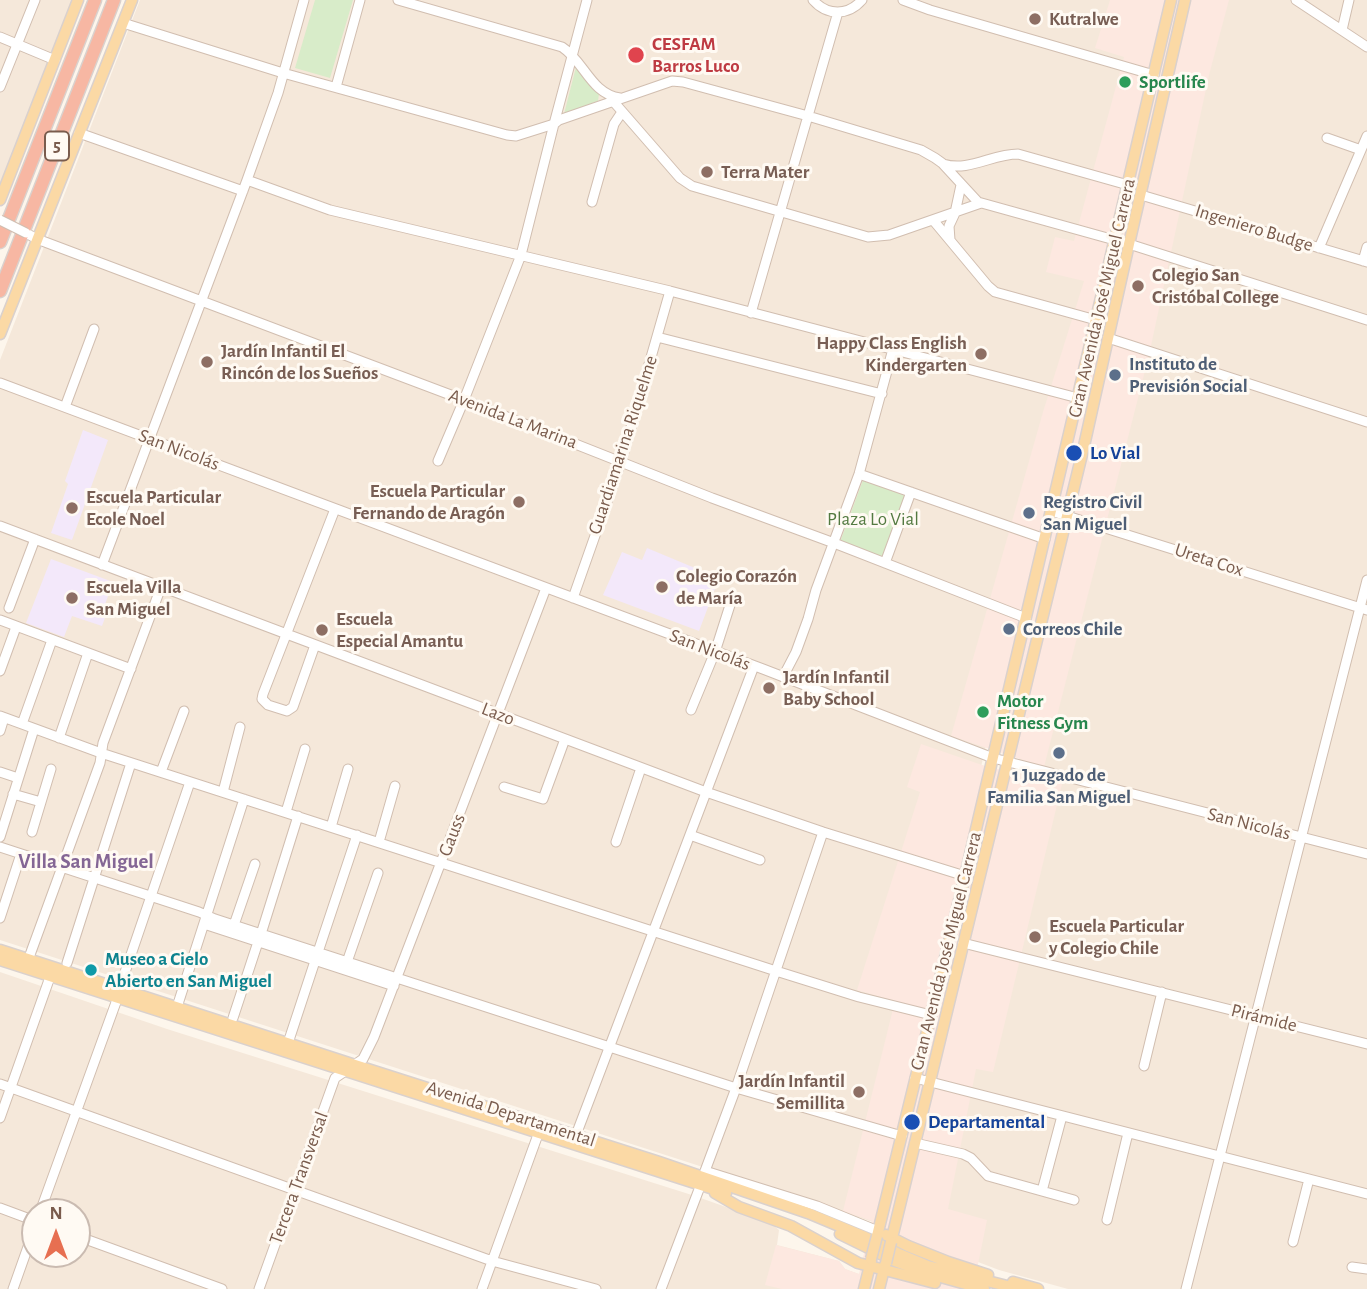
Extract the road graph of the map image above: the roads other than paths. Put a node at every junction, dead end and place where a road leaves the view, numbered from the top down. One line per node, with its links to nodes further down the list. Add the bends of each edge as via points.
1 (35, 0): 21 (street)
2 (78, 0): 24 (main road)
3 (95, 0): 58 (highway, 5)
4 (114, 0): 64 (highway, 5)
5 (132, 0): 18 (main road)
6 (304, 0): 25 (street)
7 (360, 0): 28 (street)
8 (398, 0): 23 (street, via 558,45)
9 (587, 0): 23 (street)
10 (813, 0): 17 (street, via 822,9)
11 (862, 0): 17 (street)
12 (903, 0): 26 (street)
13 (1171, 0): 26 (main road, Gran Avenida José Miguel Carrera)
14 (1185, 0): 29 (main road, Gran Avenida José Miguel Carrera)
15 (1296, 0): 19 (street)
16 (1349, 0): 19 (street)
17 (838, 12): 35 (street)
18 (123, 23): 25 (street); 38 (main road)
19 (1342, 30): 22 (street)
20 (0, 37): 21 (street)
21 (18, 44): 24 (street); 27 (street)
22 (1367, 47)
23 (572, 55): 30 (street); 37 (street)
24 (55, 60): 48 (main road)
25 (283, 72): 28 (street); 43 (street)
26 (1154, 75): 29 (main road); 45 (main road, Gran Avenida José Miguel Carrera)
27 (0, 87)
28 (336, 87): 37 (street, via 511,136)
29 (1165, 89): 47 (main road, Gran Avenida José Miguel Carrera)
30 (600, 91): 31 (street, via 611,97); 33 (street)
31 (628, 97): 32 (street); 35 (street, via 680,81); 36 (street)
32 (613, 101): 33 (street); 34 (street)
33 (598, 107): 37 (street)
34 (622, 112): 36 (street); 49 (street, via 614,124)
35 (808, 116): 42 (street, via 921,150); 51 (street)
36 (631, 122): 51 (street, via 692,186)
37 (554, 124): 62 (street)
38 (79, 133): 46 (street); 55 (main road)
39 (1367, 136): 41 (street)
40 (1327, 138): 41 (street)
41 (1361, 150): 61 (street)
42 (942, 163): 44 (street); 45 (street, via 964,167 1018,155)
43 (247, 180): 46 (street); 62 (street, via 323,208)
44 (961, 185): 50 (street); 52 (street)
45 (1128, 186): 57 (main road, Gran Avenida José Miguel Carrera)
46 (243, 191): 66 (street)
47 (1141, 195): 59 (main road, Gran Avenida José Miguel Carrera); 61 (street, Ingeniero Budge)
48 (0, 200)
49 (592, 202)
50 (983, 203): 52 (street); 57 (street)
51 (781, 211): 54 (street, via 868,237); 67 (street)
52 (955, 213): 54 (street); 56 (street, via 949,226)
53 (0, 220): 55 (street, Avenida La Marina, bridge)
54 (933, 220): 56 (street)
55 (37, 239): 66 (street, Avenida La Marina); 71 (main road)
56 (950, 240): 68 (street, via 995,292)
57 (1115, 241): 59 (street); 68 (main road, Gran Avenida José Miguel Carrera)
58 (0, 242)
59 (1129, 244): 69 (street); 73 (main road, Gran Avenida José Miguel Carrera)
60 (1367, 247): 63 (street)
61 (1318, 248): 63 (street, Ingeniero Budge)
62 (522, 255): 65 (street); 78 (street)
63 (1365, 261)
64 (0, 291)
65 (670, 291): 67 (street); 72 (street, Guardiamarina Riquelme)
66 (201, 301): 78 (street, Avenida La Marina); 81 (street)
67 (751, 313): 74 (street)
68 (1096, 320): 77 (main road, Gran Avenida José Miguel Carrera)
69 (1367, 320)
70 (94, 328): 79 (street)
71 (0, 334)
72 (657, 337): 76 (street); 83 (street, Guardiamarina Riquelme)
73 (1108, 338): 80 (street); 88 (main road, Gran Avenida José Miguel Carrera)
74 (893, 349): 76 (street); 77 (street)
75 (0, 383): 79 (street, San Nicolás)
76 (882, 394): 84 (street)
77 (1078, 398): 87 (main road, Gran Avenida José Miguel Carrera)
78 (464, 400): 82 (street); 83 (street, Avenida La Marina)
79 (65, 407): 81 (street, San Nicolás)
80 (1367, 422)
81 (149, 438): 86 (street, San Nicolás); 94 (street)
82 (438, 461)
83 (621, 462): 92 (street, Avenida La Marina); 98 (street, Guardiamarina Riquelme)
84 (859, 474): 85 (street); 92 (street)
85 (911, 492): 91 (street); 93 (street)
86 (335, 509): 97 (street, San Nicolás); 105 (street)
87 (1051, 511): 88 (street, Ureta Cox); 91 (main road, Gran Avenida José Miguel Carrera)
88 (1067, 515): 101 (street, Ureta Cox); 128 (main road, Gran Avenida José Miguel Carrera)
89 (0, 526): 90 (street, Lazo)
90 (35, 539): 94 (street, Lazo); 100 (street)
91 (1045, 539): 102 (main road, Gran Avenida José Miguel Carrera)
92 (834, 543): 93 (street, Avenida La Marina); 113 (street)
93 (885, 563): 102 (street, Avenida La Marina)
94 (102, 565): 96 (street, Lazo)
95 (1367, 580): 101 (street)
96 (161, 587): 105 (street, Lazo); 111 (street)
97 (546, 588): 98 (street, San Nicolás); 116 (street, Gauss)
98 (573, 598): 108 (street, San Nicolás)
99 (731, 602): 108 (street)
100 (9, 608)
101 (1363, 609): 151 (street)
102 (1026, 618): 126 (main road, Gran Avenida José Miguel Carrera)
103 (0, 620): 104 (street)
104 (16, 626): 106 (street); 112 (street)
105 (286, 634): 107 (street, Lazo); 107 (street, via 263,694 268,705 287,711 293,706)
106 (52, 640): 109 (street); 118 (street)
107 (315, 645): 116 (street, Lazo)
108 (715, 652): 110 (street, San Nicolás); 114 (street)
109 (88, 653): 111 (street); 122 (street)
110 (754, 666): 113 (street, San Nicolás); 139 (street)
111 (131, 669): 125 (street)
112 (0, 671)
113 (783, 677): 126 (street, San Nicolás)
114 (691, 710)
115 (184, 711): 133 (street)
116 (498, 714): 123 (street, Lazo); 158 (street, Gauss)
117 (2, 717): 118 (street); 121 (street)
118 (22, 724): 120 (street)
119 (240, 727): 138 (street)
120 (34, 729): 122 (street); 134 (street)
121 (0, 731)
122 (60, 738): 125 (street)
123 (565, 739): 129 (street, Lazo); 137 (street, via 543,799)
124 (305, 749): 143 (street)
125 (101, 753): 127 (street); 160 (street)
126 (993, 758): 128 (street, San Nicolás); 162 (main road, Gran Avenida José Miguel Carrera)
127 (131, 763): 133 (street); 163 (street)
128 (1007, 763): 151 (street, San Nicolás); 171 (main road, Gran Avenida José Miguel Carrera)
129 (641, 768): 139 (street, Lazo); 153 (street)
130 (51, 769): 142 (street)
131 (348, 769): 145 (street)
132 (0, 772): 134 (street)
133 (161, 772): 135 (street)
134 (18, 778): 140 (street)
135 (190, 782): 138 (street); 164 (street)
136 (395, 786): 152 (street)
137 (504, 787)
138 (223, 792): 141 (street)
139 (706, 792): 147 (street, Lazo); 149 (street)
140 (13, 794): 142 (street); 150 (street)
141 (244, 799): 143 (street); 166 (street)
142 (41, 803): 146 (street)
143 (286, 812): 144 (street)
144 (298, 816): 145 (street); 169 (street)
145 (331, 827): 148 (street)
146 (32, 832)
147 (823, 832): 162 (street, Lazo); 178 (street)
148 (357, 835): 152 (street); 173 (street)
149 (690, 835): 157 (street); 168 (street)
150 (0, 837)
151 (1300, 837): 156 (street, San Nicolás); 185 (street)
152 (379, 842): 158 (street)
153 (616, 842)
154 (0, 847): 155 (street)
155 (21, 854): 160 (street); 165 (street)
156 (1367, 854)
157 (760, 860)
158 (442, 862): 168 (street); 180 (street, Gauss)
159 (255, 864): 167 (street)
160 (61, 868): 163 (street); 177 (street)
161 (378, 873): 175 (street)
162 (965, 876): 170 (main road, Gran Avenida José Miguel Carrera)
163 (94, 878): 164 (street); 176 (street)
164 (151, 896): 166 (street); 181 (street)
165 (0, 918)
166 (205, 920): 167 (street); 169 (street); 183 (street)
167 (234, 925): 169 (street)
168 (654, 931): 178 (street); 189 (street)
169 (260, 938): 173 (street); 186 (street)
170 (949, 943): 171 (main road); 184 (main road, Gran Avenida José Miguel Carrera)
171 (963, 943): 182 (street, Pirámide); 194 (main road, Gran Avenida José Miguel Carrera)
172 (0, 950): 177 (main road, Avenida Departamental)
173 (316, 956): 175 (street); 180 (street); 187 (street)
174 (0, 960): 177 (main road, Avenida Departamental)
175 (347, 962): 180 (street)
176 (67, 963)
177 (27, 964): 179 (main road, Avenida Departamental); 181 (main road, Avenida Departamental)
178 (776, 971): 184 (street); 197 (street)
179 (50, 977): 181 (main road, Avenida Departamental); 196 (street)
180 (395, 982): 189 (street); 190 (street, Gauss, via 366,1055)
181 (120, 989): 183 (main road, Avenida Departamental); 192 (main road, Avenida Departamental); 198 (street)
182 (1162, 992): 185 (street, Pirámide); 191 (street)
183 (177, 1007): 187 (main road, Avenida Departamental)
184 (931, 1015): 193 (main road, Gran Avenida José Miguel Carrera)
185 (1255, 1015): 188 (street, Pirámide); 206 (street)
186 (233, 1018)
187 (288, 1043): 190 (main road, Avenida Departamental)
188 (1367, 1044)
189 (610, 1047): 197 (street); 203 (street)
190 (355, 1065): 192 (street, Gauss); 201 (main road, Avenida Departamental)
191 (1143, 1066)
192 (344, 1071): 201 (main road, Avenida Departamental); 211 (street, Tercera Transversal, via 335,1078)
193 (915, 1078): 194 (street); 204 (main road, Gran Avenida José Miguel Carrera)
194 (930, 1081): 199 (street); 205 (main road, Gran Avenida José Miguel Carrera)
195 (0, 1084): 196 (street)
196 (11, 1088): 198 (street); 200 (street)
197 (736, 1088): 204 (street); 208 (street)
198 (76, 1111): 211 (street); 214 (street)
199 (1062, 1116): 202 (street); 212 (street)
200 (0, 1118)
201 (541, 1128): 203 (main road, Avenida Departamental); 210 (main road, Avenida Departamental); 223 (street)
202 (1128, 1133): 206 (street); 218 (street)
203 (576, 1135): 207 (main road, Avenida Departamental)
204 (902, 1136): 219 (main road, Gran Avenida José Miguel Carrera)
205 (915, 1143): 212 (street, via 963,1154 988,1176); 220 (main road, Gran Avenida José Miguel Carrera)
206 (1219, 1156): 209 (street); 241 (street)
207 (659, 1162): 208 (main road); 239 (main road, Avenida Departamental, via 808,1213 928,1266)
208 (705, 1171): 219 (street, via 817,1206)
209 (1309, 1180): 213 (street); 222 (street)
210 (701, 1184): 224 (main road, via 858,1263); 234 (street); 238 (main road, Avenida Departamental, via 820,1225 930,1275)
211 (295, 1190): 223 (street); 231 (street, Tercera Transversal)
212 (1042, 1191): 215 (street)
213 (1367, 1194)
214 (45, 1198)
215 (1074, 1200)
216 (0, 1208): 217 (street)
217 (21, 1216)
218 (1107, 1220)
219 (878, 1234): 220 (main road); 224 (main road, Gran Avenida José Miguel Carrera, bridge)
220 (891, 1240): 226 (main road, Gran Avenida José Miguel Carrera, bridge); 240 (main road)
221 (91, 1241): 230 (street)
222 (1293, 1242)
223 (492, 1262): 232 (street); 233 (street)
224 (871, 1263): 226 (main road); 235 (main road, Gran Avenida José Miguel Carrera)
225 (21, 1266): 229 (street)
226 (885, 1266): 236 (main road, Gran Avenida José Miguel Carrera); 237 (main road)
227 (1352, 1266): 228 (street)
228 (1367, 1269)
229 (13, 1289)
230 (222, 1289)
231 (259, 1289)
232 (482, 1289)
233 (596, 1289)
234 (662, 1289)
235 (864, 1289)
236 (879, 1289)
237 (959, 1289)
238 (984, 1289)
239 (1018, 1289)
240 (1038, 1289)
241 (1186, 1289)

